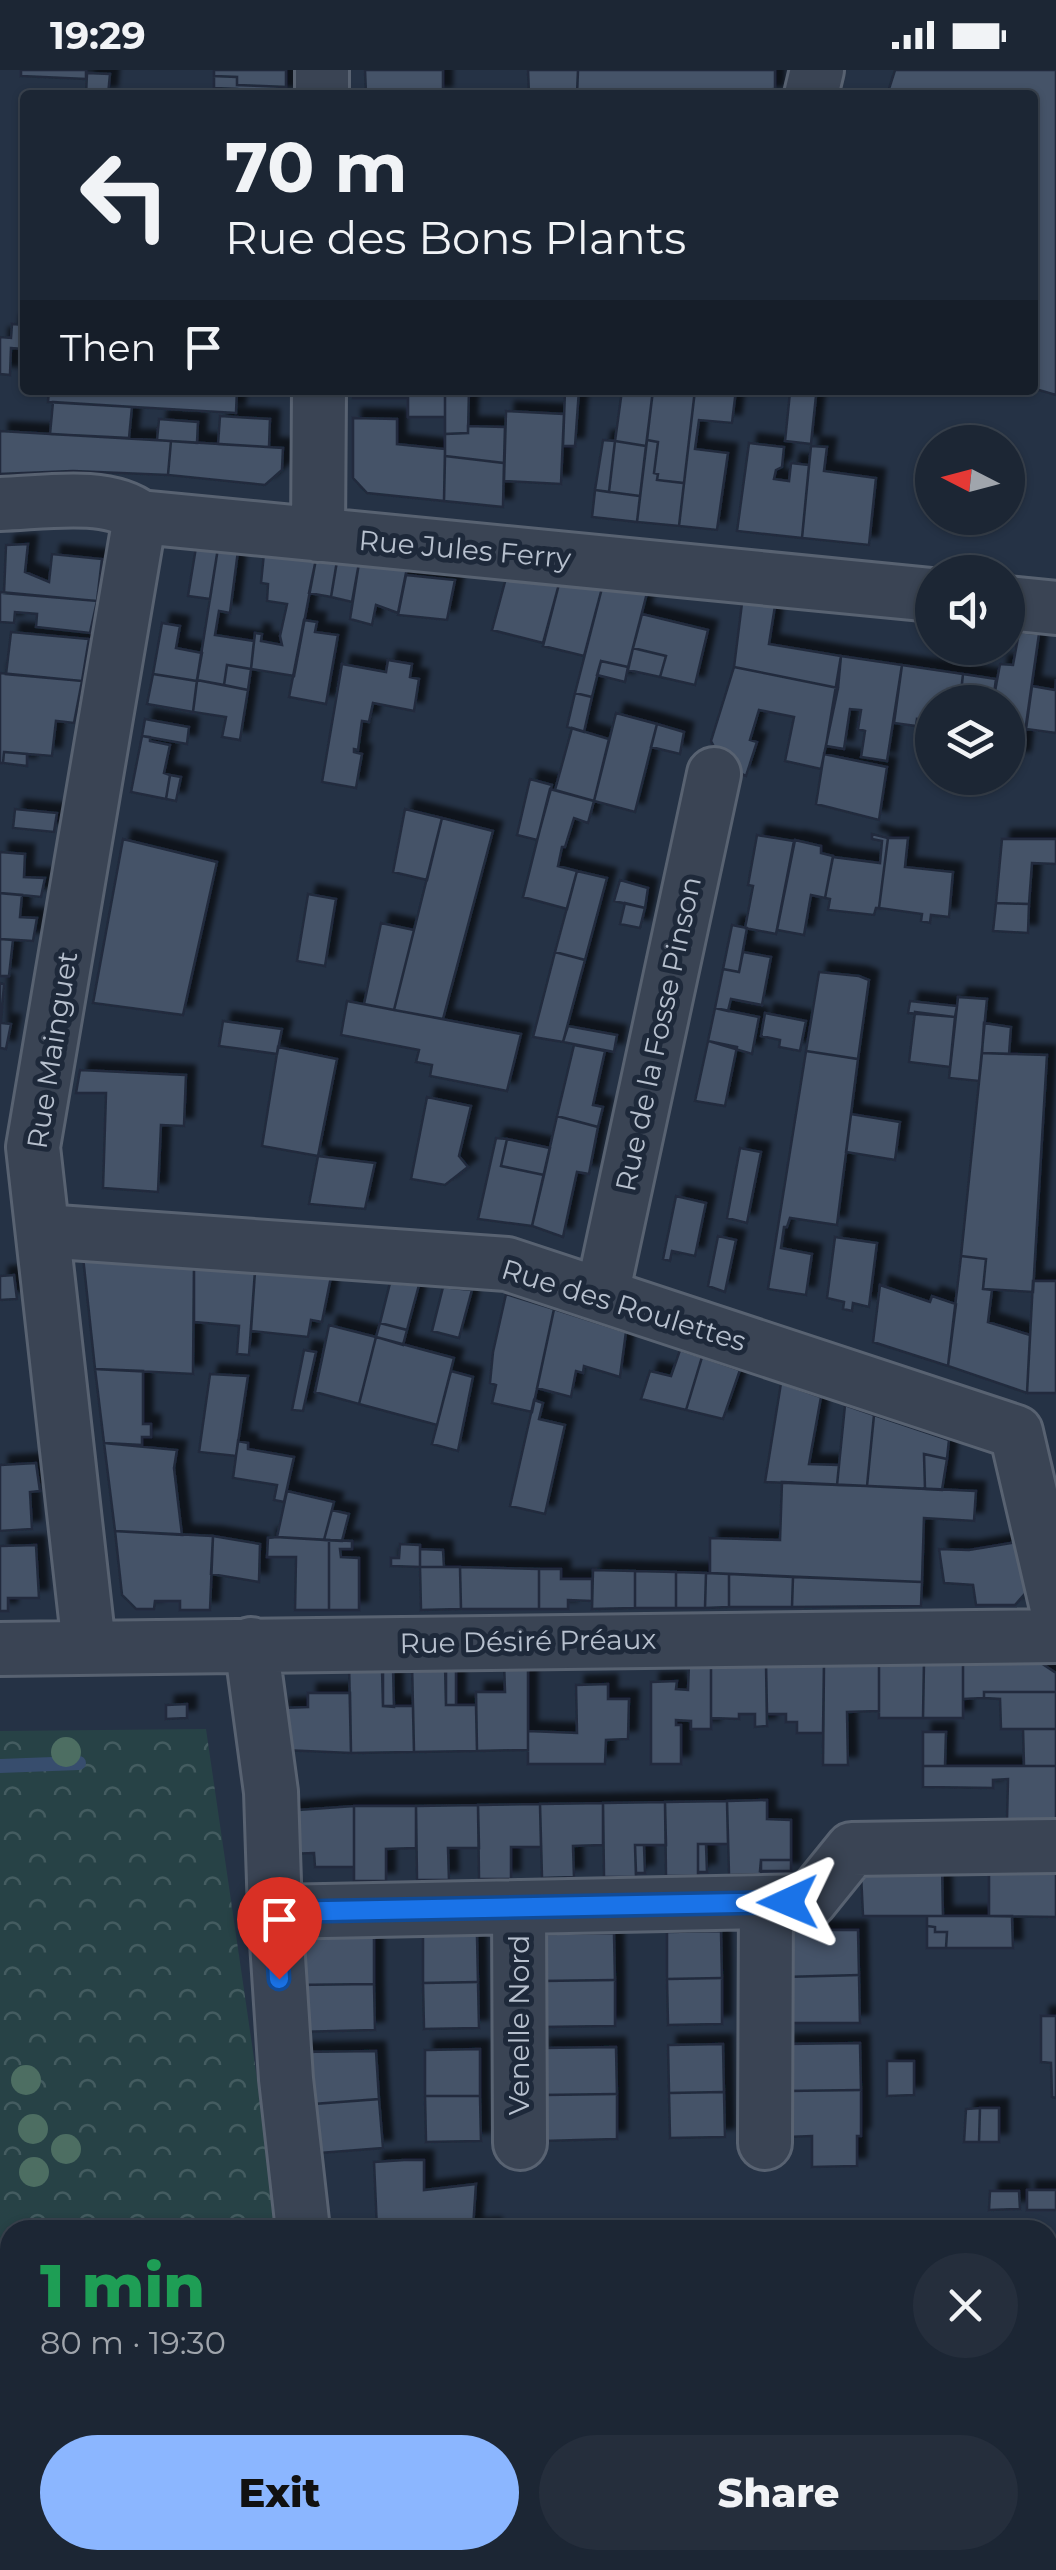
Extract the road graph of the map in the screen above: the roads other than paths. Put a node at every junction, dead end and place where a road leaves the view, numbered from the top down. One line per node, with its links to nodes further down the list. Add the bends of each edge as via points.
1 (319, 395): 4 (street)
2 (0, 504): 3 (street, Rue Jules Ferry, via 109,502)
3 (140, 516): 4 (street, Rue Jules Ferry); 9 (street, Rue Mainguet, via 33,1147)
4 (318, 535): 5 (street, Rue Jules Ferry)
5 (915, 593)
6 (1025, 605): 7 (street)
7 (1056, 608)
8 (714, 774): 10 (street, Rue de la Fosse Pinson)
9 (43, 1231): 10 (street, Rue des Roulettes, via 506,1264); 14 (street, Rue Mainguet)
10 (602, 1295): 11 (street, Rue des Roulettes, via 1016,1432)
11 (1056, 1604)
12 (1056, 1636): 13 (street, Rue Désiré Préaux)
13 (252, 1644): 14 (street, Rue Désiré Préaux); 19 (street, via 271,1792)
14 (89, 1646): 15 (street, Rue Désiré Préaux)
15 (0, 1649)
16 (1056, 1846): 17 (street, via 852,1848 810,1901)
17 (766, 1902): 18 (street); 20 (street)
18 (520, 1907): 19 (street); 21 (street, Venelle Nord)
19 (275, 1912): 22 (street)
20 (764, 2143)
21 (520, 2144)
22 (302, 2220)

